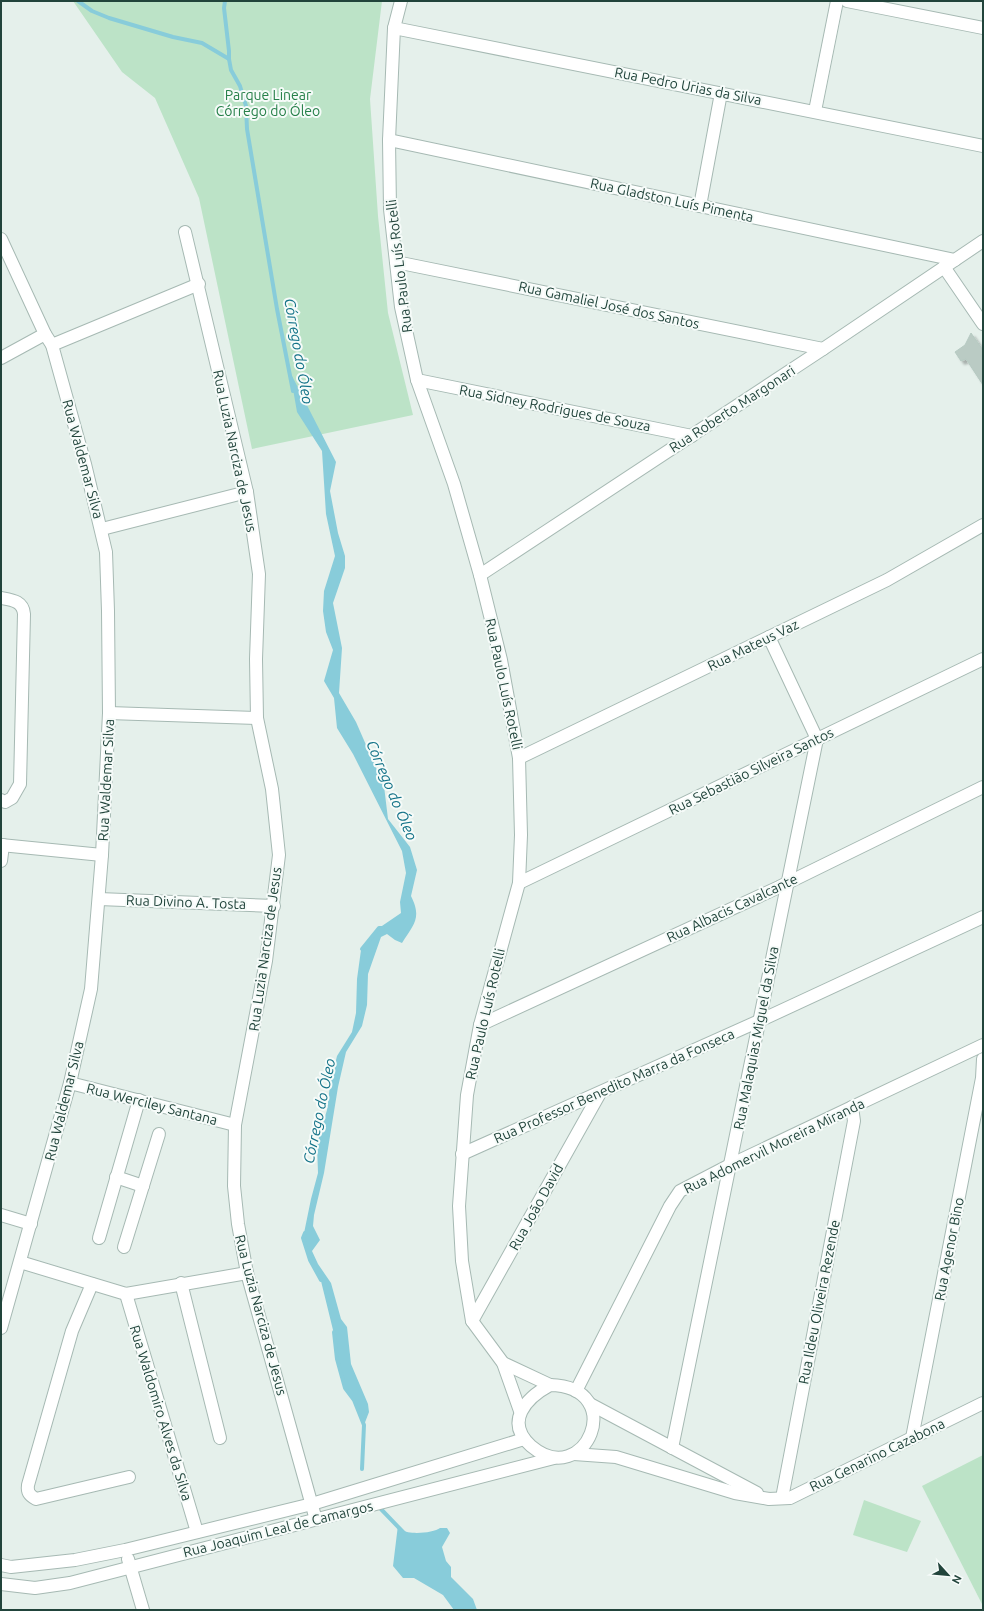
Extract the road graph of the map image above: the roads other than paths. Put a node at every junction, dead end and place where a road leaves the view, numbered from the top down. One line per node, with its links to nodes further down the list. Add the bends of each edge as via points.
1 (401, 1): 4 (street, Rua Paulo Luís Rotelli)
2 (838, 1): 7 (street)
3 (847, 1): 5 (street)
4 (394, 28): 6 (street, Rua Pedro Urias da Silva); 8 (street, Rua Paulo Luís Rotelli)
5 (983, 28)
6 (721, 93): 7 (street, Rua Pedro Urias da Silva); 10 (street)
7 (815, 111): 9 (street, Rua Pedro Urias da Silva)
8 (389, 140): 10 (street, Rua Gladston Luís Pimenta); 15 (street, Rua Paulo Luís Rotelli, via 390,209)
9 (983, 146)
10 (700, 206): 14 (street, Rua Gladston Luís Pimenta)
11 (185, 232): 17 (street, Rua Luzia Narciza de Jesus)
12 (1, 239): 19 (street, Rua Waldemar Silva)
13 (983, 241): 14 (street, Rua Roberto Margonari)
14 (955, 260): 16 (street, Rua Roberto Margonari)
15 (396, 262): 21 (street, Rua Gamaliel José dos Santos); 23 (street, Rua Paulo Luís Rotelli, via 401,307)
16 (944, 267): 18 (street); 21 (street, Rua Roberto Margonari)
17 (199, 284): 20 (street); 25 (street, Rua Luzia Narciza de Jesus)
18 (983, 324)
19 (45, 334): 20 (street, Rua Waldemar Silva); 22 (street)
20 (52, 345): 27 (street, Rua Waldemar Silva)
21 (823, 349): 24 (street, Rua Roberto Margonari)
22 (1, 358)
23 (417, 380): 24 (street, Rua Sidney Rodrigues de Souza); 28 (street, Rua Paulo Luís Rotelli, via 454,484)
24 (692, 436): 28 (street, Rua Roberto Margonari)
25 (247, 492): 27 (street); 33 (street, Rua Luzia Narciza de Jesus, via 259,574)
26 (983, 525): 30 (street, Rua Mateus Vaz, via 887,580)
27 (102, 528): 32 (street, Rua Waldemar Silva, via 107,560)
28 (480, 575): 35 (street, Rua Paulo Luís Rotelli, via 501,660)
29 (1, 598): 37 (street, via 22,605 24,614 20,784 12,798 5,802)
30 (769, 637): 34 (street); 35 (street, Rua Mateus Vaz)
31 (983, 659): 34 (street, Rua Sebastião Silveira Santos)
32 (109, 713): 33 (street); 39 (street, Rua Waldemar Silva)
33 (257, 718): 44 (street, Rua Luzia Narciza de Jesus, via 272,789 279,855)
34 (817, 739): 41 (street, Rua Malaquias Miguel da Silva); 42 (street, Rua Sebastião Silveira Santos)
35 (519, 758): 42 (street, Rua Paulo Luís Rotelli)
36 (983, 787): 41 (street, Rua Albacis Cavalcante)
37 (1, 800)
38 (2, 845): 39 (street); 40 (street)
39 (102, 855): 43 (street, Rua Waldemar Silva)
40 (1, 860)
41 (788, 882): 46 (street, Rua Malaquias Miguel da Silva); 47 (street, Rua Albacis Cavalcante)
42 (519, 883): 47 (street, Rua Paulo Luís Rotelli)
43 (100, 899): 44 (street, Rua Divino A. Tosta); 50 (street, Rua Waldemar Silva, via 91,989)
44 (274, 906): 54 (street, Rua Luzia Narciza de Jesus, via 265,968)
45 (983, 917): 46 (street, Rua Professor Benedito Marra da Fonseca)
46 (759, 1020): 51 (street, Rua Professor Benedito Marra da Fonseca); 57 (street, Rua Malaquias Miguel da Silva)
47 (480, 1025): 56 (street, Rua Paulo Luís Rotelli, via 466,1095)
48 (983, 1045): 53 (street, Rua Adomervil Moreira Miranda)
49 (983, 1059): 78 (street, Rua Agenor Bino, via 982,1078)
50 (70, 1083): 52 (street, Rua Werciley Santana); 61 (street, Rua Waldemar Silva)
51 (600, 1093): 56 (street, Rua Professor Benedito Marra da Fonseca); 69 (street, Rua João David)
52 (139, 1100): 54 (street, Rua Werciley Santana); 58 (street)
53 (852, 1107): 57 (street, Rua Adomervil Moreira Miranda); 84 (street, Rua Ildeu Oliveira Rezende, via 854,1121)
54 (235, 1125): 65 (street, Rua Luzia Narciza de Jesus, via 234,1186)
55 (159, 1134): 59 (street)
56 (462, 1154): 69 (street, Rua Paulo Luís Rotelli, via 459,1206 462,1261)
57 (730, 1165): 73 (street, Rua Adomervil Moreira Miranda, via 680,1191); 80 (street, Rua Malaquias Miguel da Silva)
58 (116, 1177): 59 (street); 62 (street)
59 (143, 1186): 63 (street)
60 (1, 1215): 61 (street)
61 (31, 1224): 64 (street, Rua Waldemar Silva)
62 (99, 1238)
63 (124, 1247)
64 (20, 1262): 66 (street); 70 (street, Rua Waldemar Silva)
65 (247, 1273): 67 (street); 86 (street, Rua Luzia Narciza de Jesus)
66 (92, 1284): 68 (street); 83 (street, via 72,1331 28,1491 30,1496 36,1499)
67 (181, 1284): 68 (street); 77 (street)
68 (126, 1294): 88 (street, Rua Waldomiro Alves da Silva)
69 (472, 1321): 71 (street, Rua Paulo Luís Rotelli)
70 (1, 1328)
71 (502, 1363): 72 (street); 76 (street, Rua Paulo Luís Rotelli)
72 (550, 1384): 73 (street); 76 (street, via 532,1396)
73 (576, 1391): 75 (street)
74 (983, 1403): 78 (street, Rua Genarino Cazabona)
75 (590, 1404): 80 (street); 81 (street, via 594,1420 592,1432 582,1448)
76 (520, 1411): 79 (street, via 519,1427)
77 (220, 1438)
78 (912, 1438): 84 (street, Rua Genarino Cazabona, via 790,1498)
79 (524, 1439): 82 (street, via 538,1451); 86 (street, Rua Joaquim Leal de Camargos)
80 (672, 1448): 85 (street)
81 (574, 1454): 82 (street); 85 (street, Rua Genarino Cazabona, via 616,1457 735,1493)
82 (554, 1458): 87 (street, Rua Joaquim Leal de Camargos)
83 (129, 1477)
84 (782, 1498): 85 (street, Rua Genarino Cazabona)
85 (769, 1499)
86 (312, 1504): 87 (street, Rua Luzia Narciza de Jesus); 88 (street, Rua Joaquim Leal de Camargos)
87 (316, 1520): 91 (street, Rua Joaquim Leal de Camargos)
88 (196, 1532): 89 (street, Rua Joaquim Leal de Camargos)
89 (125, 1550): 90 (street, Rua Joaquim Leal de Camargos, via 75,1560 11,1567); 91 (street)
90 (1, 1565)
91 (131, 1566): 92 (street, Rua Joaquim Leal de Camargos, via 70,1583 35,1588); 93 (street)
92 (1, 1584)
93 (143, 1610)

